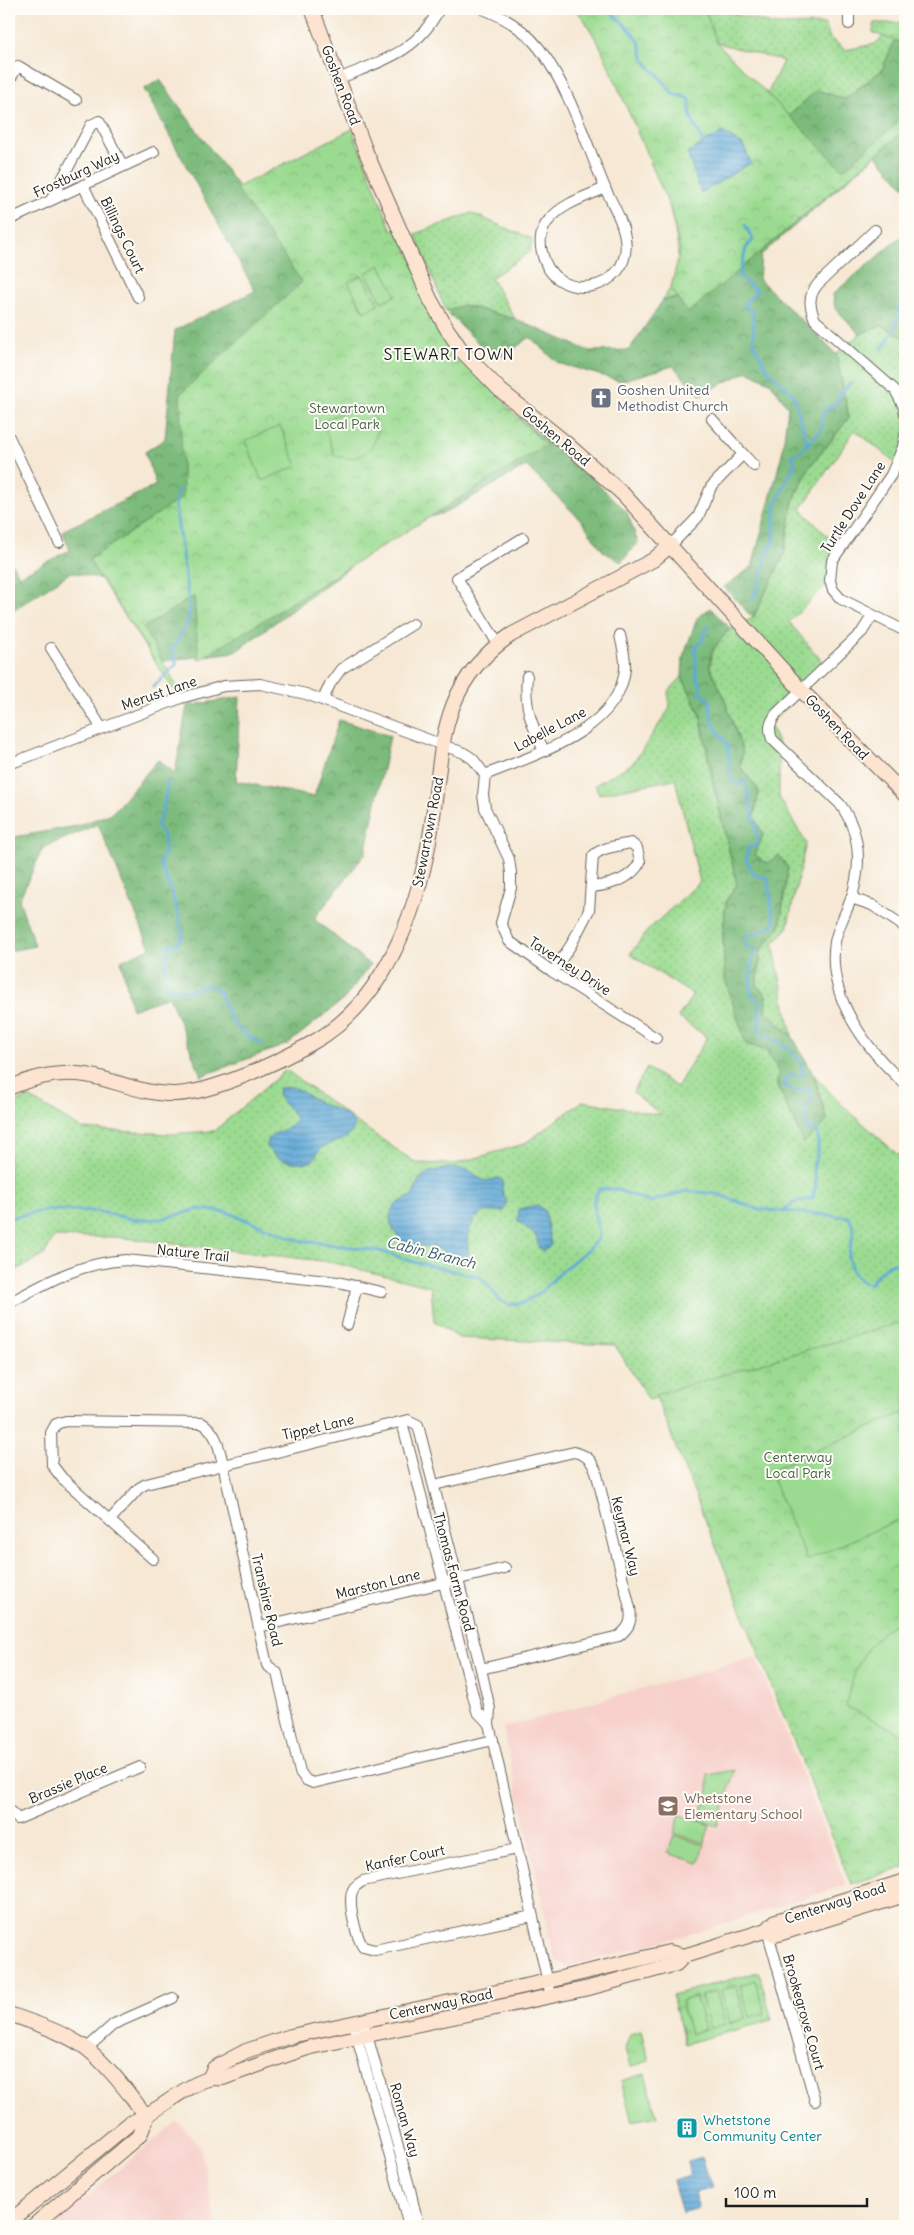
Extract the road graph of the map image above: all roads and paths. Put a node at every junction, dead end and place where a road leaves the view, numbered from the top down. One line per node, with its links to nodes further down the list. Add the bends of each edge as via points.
1 (312, 9): 6 (street, Goshen Road)
2 (439, 9): 6 (street, via 430,27 411,46)
3 (483, 9): 12 (street, via 521,30 539,47 557,76)
4 (849, 9): 5 (street)
5 (849, 24)
6 (338, 79): 26 (street, Goshen Road, via 430,299 457,343 500,390 624,495)
7 (9, 81): 8 (street, via 18,66)
8 (76, 100)
9 (154, 152): 10 (street, Frostburg Way)
10 (123, 166): 11 (street, Frostburg Way); 13 (street, via 98,121 91,125)
11 (83, 185): 13 (street, Frostburg Way); 16 (street, Billings Court)
12 (605, 188): 12 (street, via 626,240 624,258 620,268 607,281 592,287 577,287 554,277 543,261 540,245 543,229 560,209)
13 (51, 200): 14 (street, Frostburg Way)
14 (9, 220)
15 (875, 230): 17 (street, via 811,292 810,307 815,320 895,390)
16 (138, 297)
17 (905, 414)
18 (712, 419): 22 (street)
19 (905, 436): 21 (street, Turtle Dove Lane)
20 (9, 437): 25 (street)
21 (904, 447): 27 (street, Turtle Dove Lane, via 891,475 832,561 830,571 830,581 837,595)
22 (743, 454): 23 (street); 26 (street, via 711,487 698,517)
23 (754, 466)
24 (523, 538): 31 (street, via 457,578)
25 (59, 542)
26 (670, 545): 31 (street, Stewartown Road, via 653,560); 34 (street, Goshen Road)
27 (872, 616): 29 (street, Turtle Dove Lane); 34 (street, via 862,632)
28 (413, 624): 35 (street, via 341,669)
29 (905, 631)
30 (620, 635): 38 (street, Labelle Lane, via 625,672 610,707 588,728)
31 (498, 644): 37 (street, Stewartown Road, via 471,669 458,693 448,716)
32 (51, 648): 36 (street)
33 (527, 676): 38 (street, via 528,716)
34 (801, 690): 41 (street, Goshen Road); 43 (street, via 776,714 770,724 770,732 772,739 848,815 859,852)
35 (324, 700): 36 (street, Merust Lane, via 284,687 260,684 224,686); 37 (street, Merust Lane)
36 (101, 727): 39 (street, Merust Lane)
37 (443, 746): 40 (street, via 473,759); 48 (street, Stewartown Road, via 430,838 416,895 402,933 371,990 340,1023 307,1046 252,1072 196,1091 174,1094 130,1089 86,1075 53,1074)
38 (544, 751): 40 (street, Labelle Lane)
39 (9, 764)
40 (485, 775): 45 (street, Taverney Drive, via 485,808 509,859 511,873 511,888 502,916 503,930 519,949)
41 (905, 796)
42 (592, 887): 42 (street, via 591,863 597,852 630,844 638,848 640,862 628,876); 45 (street, via 589,910)
43 (851, 898): 44 (street, via 872,905); 47 (street, via 835,943 838,985 848,1014 860,1032)
44 (905, 927)
45 (553, 972): 46 (street, Taverney Drive)
46 (656, 1038)
47 (905, 1084)
48 (9, 1088)
49 (357, 1286): 50 (street, Nature Trail); 51 (street, Nature Trail, via 126,1260 80,1267); 52 (street)
50 (381, 1292)
51 (9, 1303)
52 (347, 1325)
53 (402, 1422): 54 (street, Tippet Lane, via 414,1421); 55 (street, Tippet Lane); 61 (street, Thomas Farm Road)
54 (418, 1425): 56 (street, Thomas Farm Road)
55 (222, 1464): 57 (street, via 146,1484); 57 (street, Transhire Road, via 216,1438 202,1423 66,1421 56,1424 51,1433 52,1465 62,1478); 62 (street, Transhire Road)
56 (434, 1485): 60 (street, Thomas Farm Road); 63 (street, Keymar Way, via 574,1452 591,1460 596,1471 630,1608 632,1619 628,1629 619,1636)
57 (110, 1520): 58 (street, Transhire Road)
58 (153, 1559)
59 (505, 1568): 60 (street, Marston Lane)
60 (459, 1579): 61 (street, Marston Lane); 63 (street, Thomas Farm Road)
61 (442, 1583): 62 (street, Marston Lane); 64 (street, Thomas Farm Road, via 477,1711)
62 (258, 1627): 65 (street, Transhire Road, via 267,1665 277,1673 300,1772 306,1780 313,1783)
63 (481, 1669): 64 (street, Thomas Farm Road, via 490,1709)
64 (489, 1724): 65 (street, Thomas Farm Road)
65 (493, 1740): 68 (street, Thomas Farm Road)
66 (140, 1767): 67 (street, Brassie Place, via 18,1819)
67 (9, 1810)
68 (517, 1849): 71 (street, Thomas Farm Road); 71 (street, Kanfer Court, via 363,1881 354,1887 350,1897 358,1938 363,1947 374,1950)
69 (905, 1880): 72 (street, Centerway Road, via 776,1921)
70 (905, 1895): 72 (street, Centerway Road, via 775,1935)
71 (532, 1916): 74 (street, Thomas Farm Road)
72 (767, 1930): 73 (street, Centerway Road); 82 (street, Brookegrove Court)
73 (684, 1956): 74 (street, Centerway Road, via 669,1952); 75 (street, Centerway Road, via 676,1964)
74 (548, 1981): 75 (street, Thomas Farm Road); 78 (street, Centerway Road)
75 (551, 1996): 79 (street, Centerway Road)
76 (173, 1998): 80 (street, via 114,2024)
77 (9, 2014): 80 (street, via 55,2031)
78 (358, 2022): 79 (street, Roman Way); 81 (street, Centerway Road, via 291,2036 246,2051 214,2068)
79 (362, 2036): 81 (street, Centerway Road, via 270,2059 221,2079); 86 (street, Roman Way); 87 (street, Roman Way, via 410,2189)
80 (86, 2049): 83 (street)
81 (209, 2079): 83 (street, Centerway Road)
82 (815, 2101)
83 (147, 2117): 84 (street, Centerway Road, via 130,2123); 85 (street, Centerway Road, via 140,2135)
84 (9, 2222)
85 (33, 2226)
86 (409, 2226)
87 (418, 2226)

